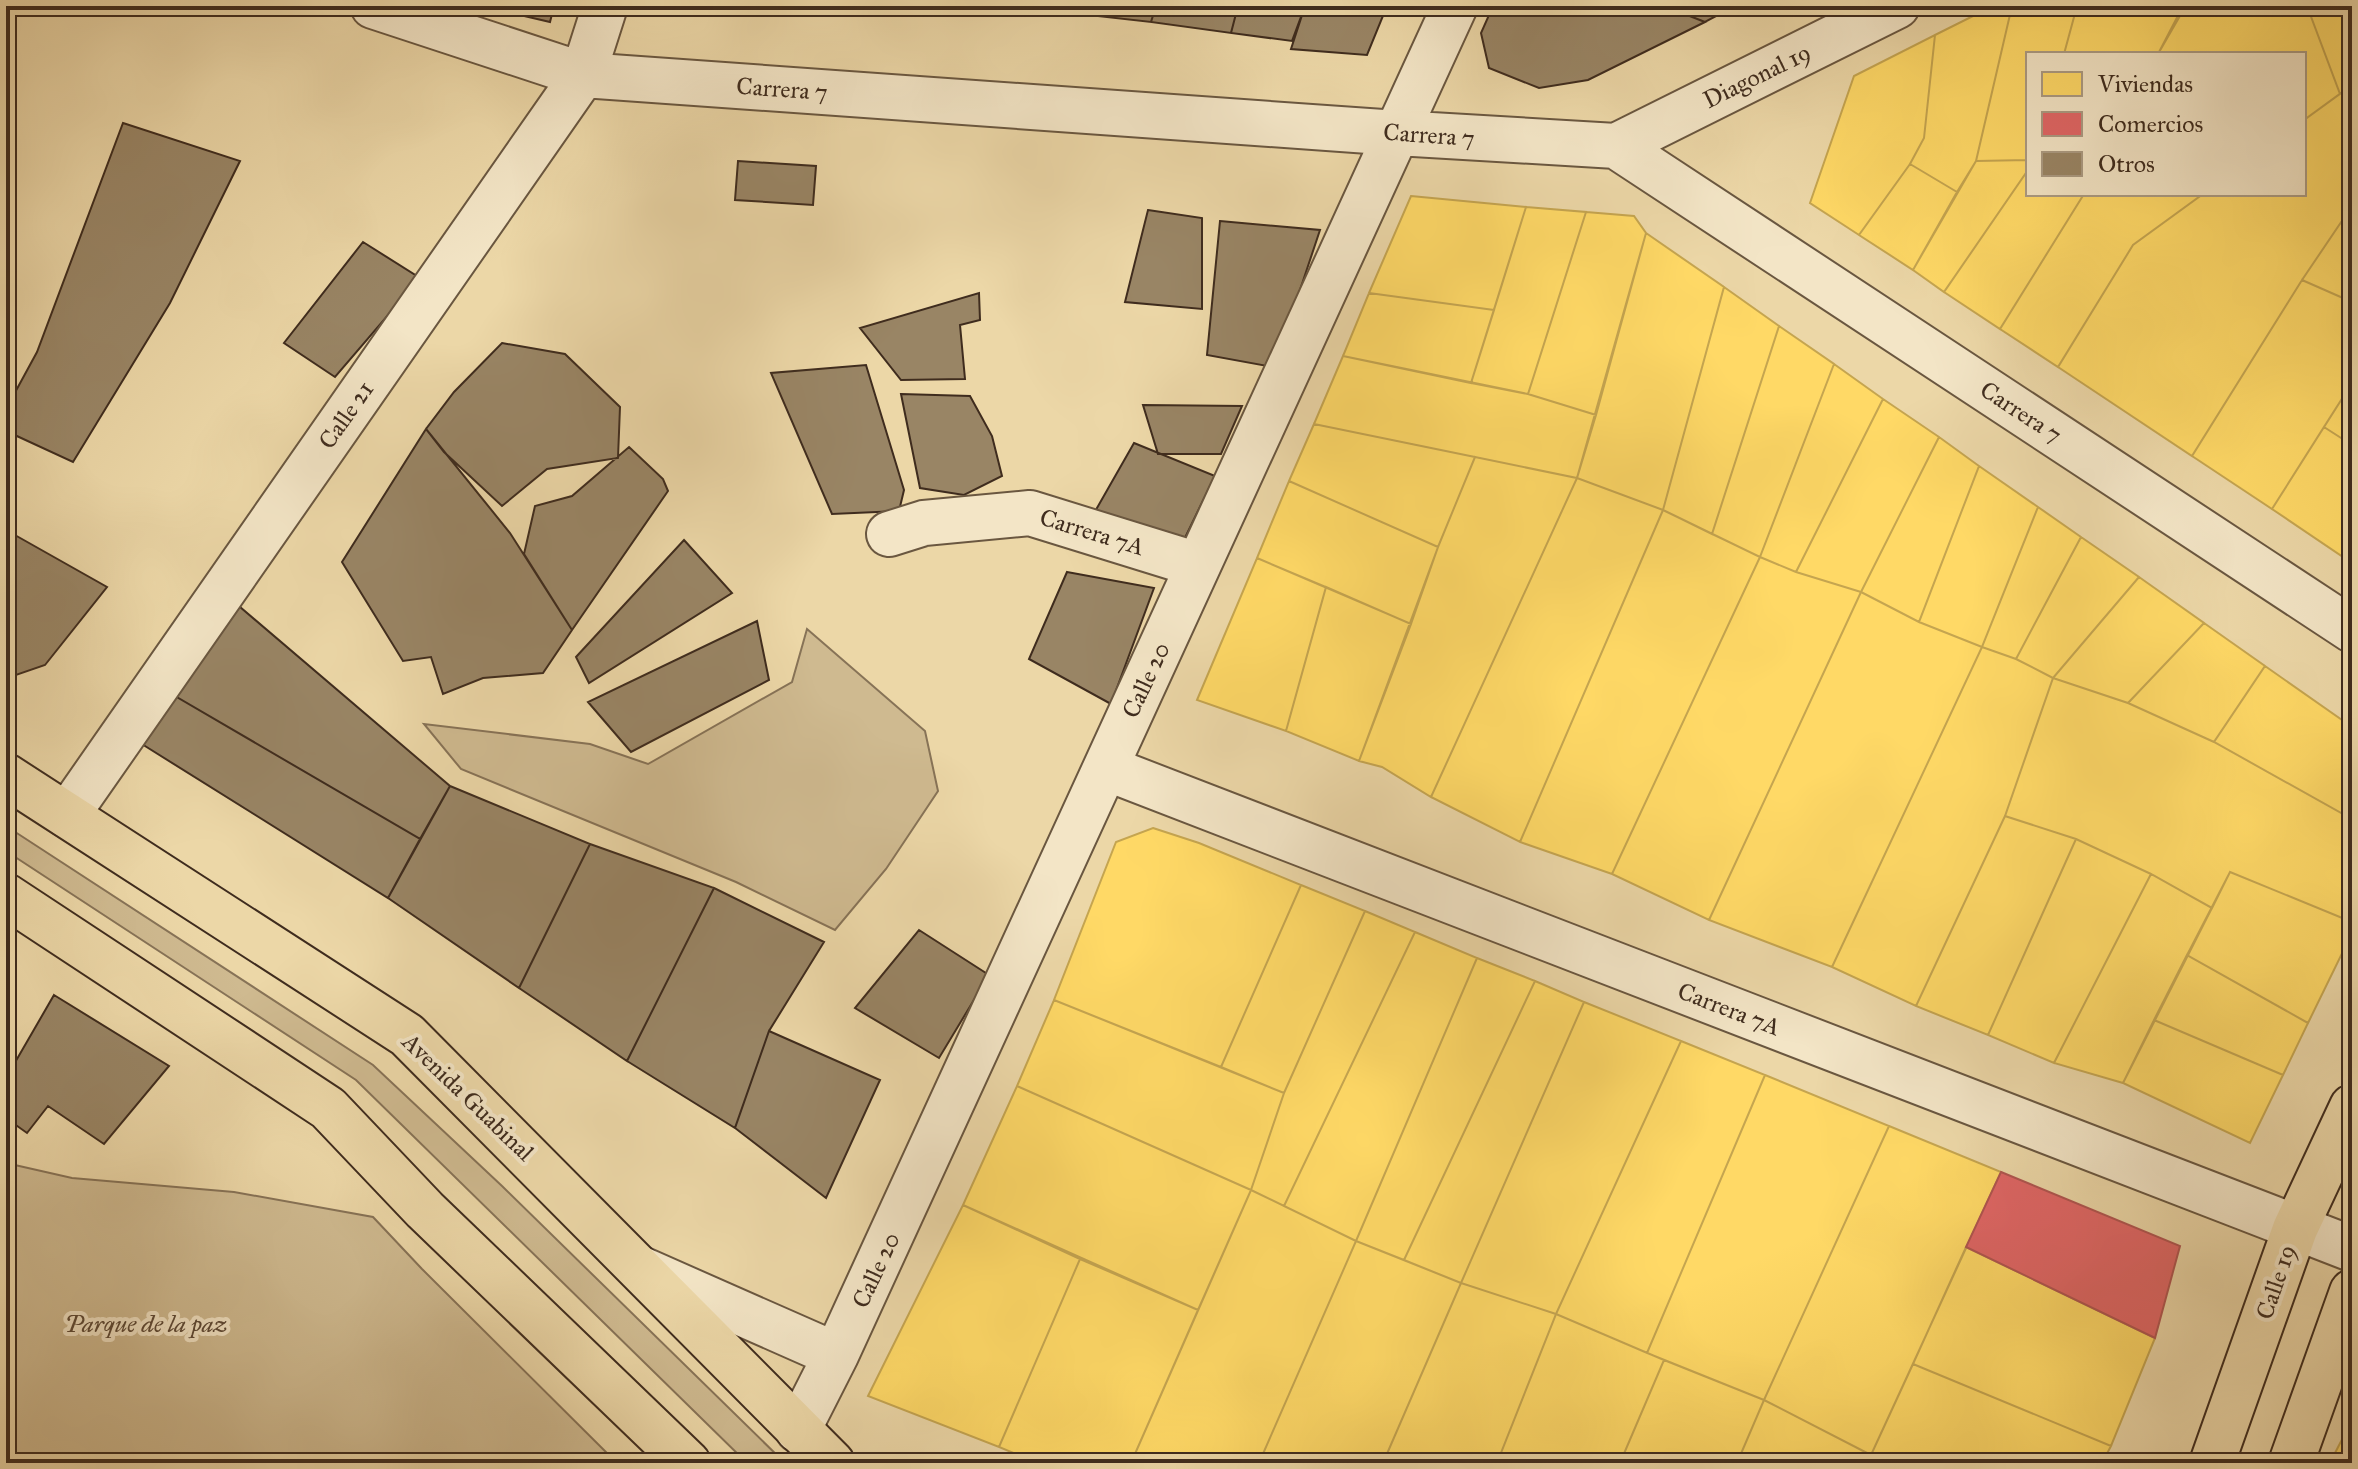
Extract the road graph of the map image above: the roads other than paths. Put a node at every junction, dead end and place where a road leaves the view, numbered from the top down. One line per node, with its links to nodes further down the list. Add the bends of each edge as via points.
1 (373, 6): 5 (street, Carrera 7)
2 (605, 6): 5 (street, Calle 21)
3 (1455, 6): 6 (street, Calle 20)
4 (1897, 6): 7 (street, Diagonal 19)
5 (583, 75): 6 (street, Carrera 7); 13 (street, Calle 21)
6 (1397, 133): 7 (street, Carrera 7); 9 (street, Calle 20)
7 (1616, 146): 10 (street, Carrera 7)
8 (889, 534): 9 (street, Carrera 7A, via 924,523 1030,513)
9 (1198, 565): 11 (street, Calle 20)
10 (2352, 630)
11 (1106, 768): 16 (street, Carrera 7A); 20 (street, Calle 20)
12 (6, 776): 13 (main road, Avenida Guabinal)
13 (67, 815): 18 (main road, Avenida Guabinal, via 407,1035)
14 (6, 896): 22 (main road, via 328,1108 425,1210)
15 (2352, 1107): 16 (main road, Calle 19)
16 (2295, 1229): 17 (street, Carrera 7A); 24 (main road, Calle 19)
17 (2352, 1249)
18 (641, 1269): 20 (street); 21 (main road, Avenida Guabinal)
19 (2352, 1292): 25 (main road)
20 (836, 1355): 21 (street, Calle 20)
21 (798, 1430): 23 (main road, Avenida Guabinal)
22 (688, 1463)
23 (832, 1463)
24 (2212, 1463)
25 (2291, 1463)

